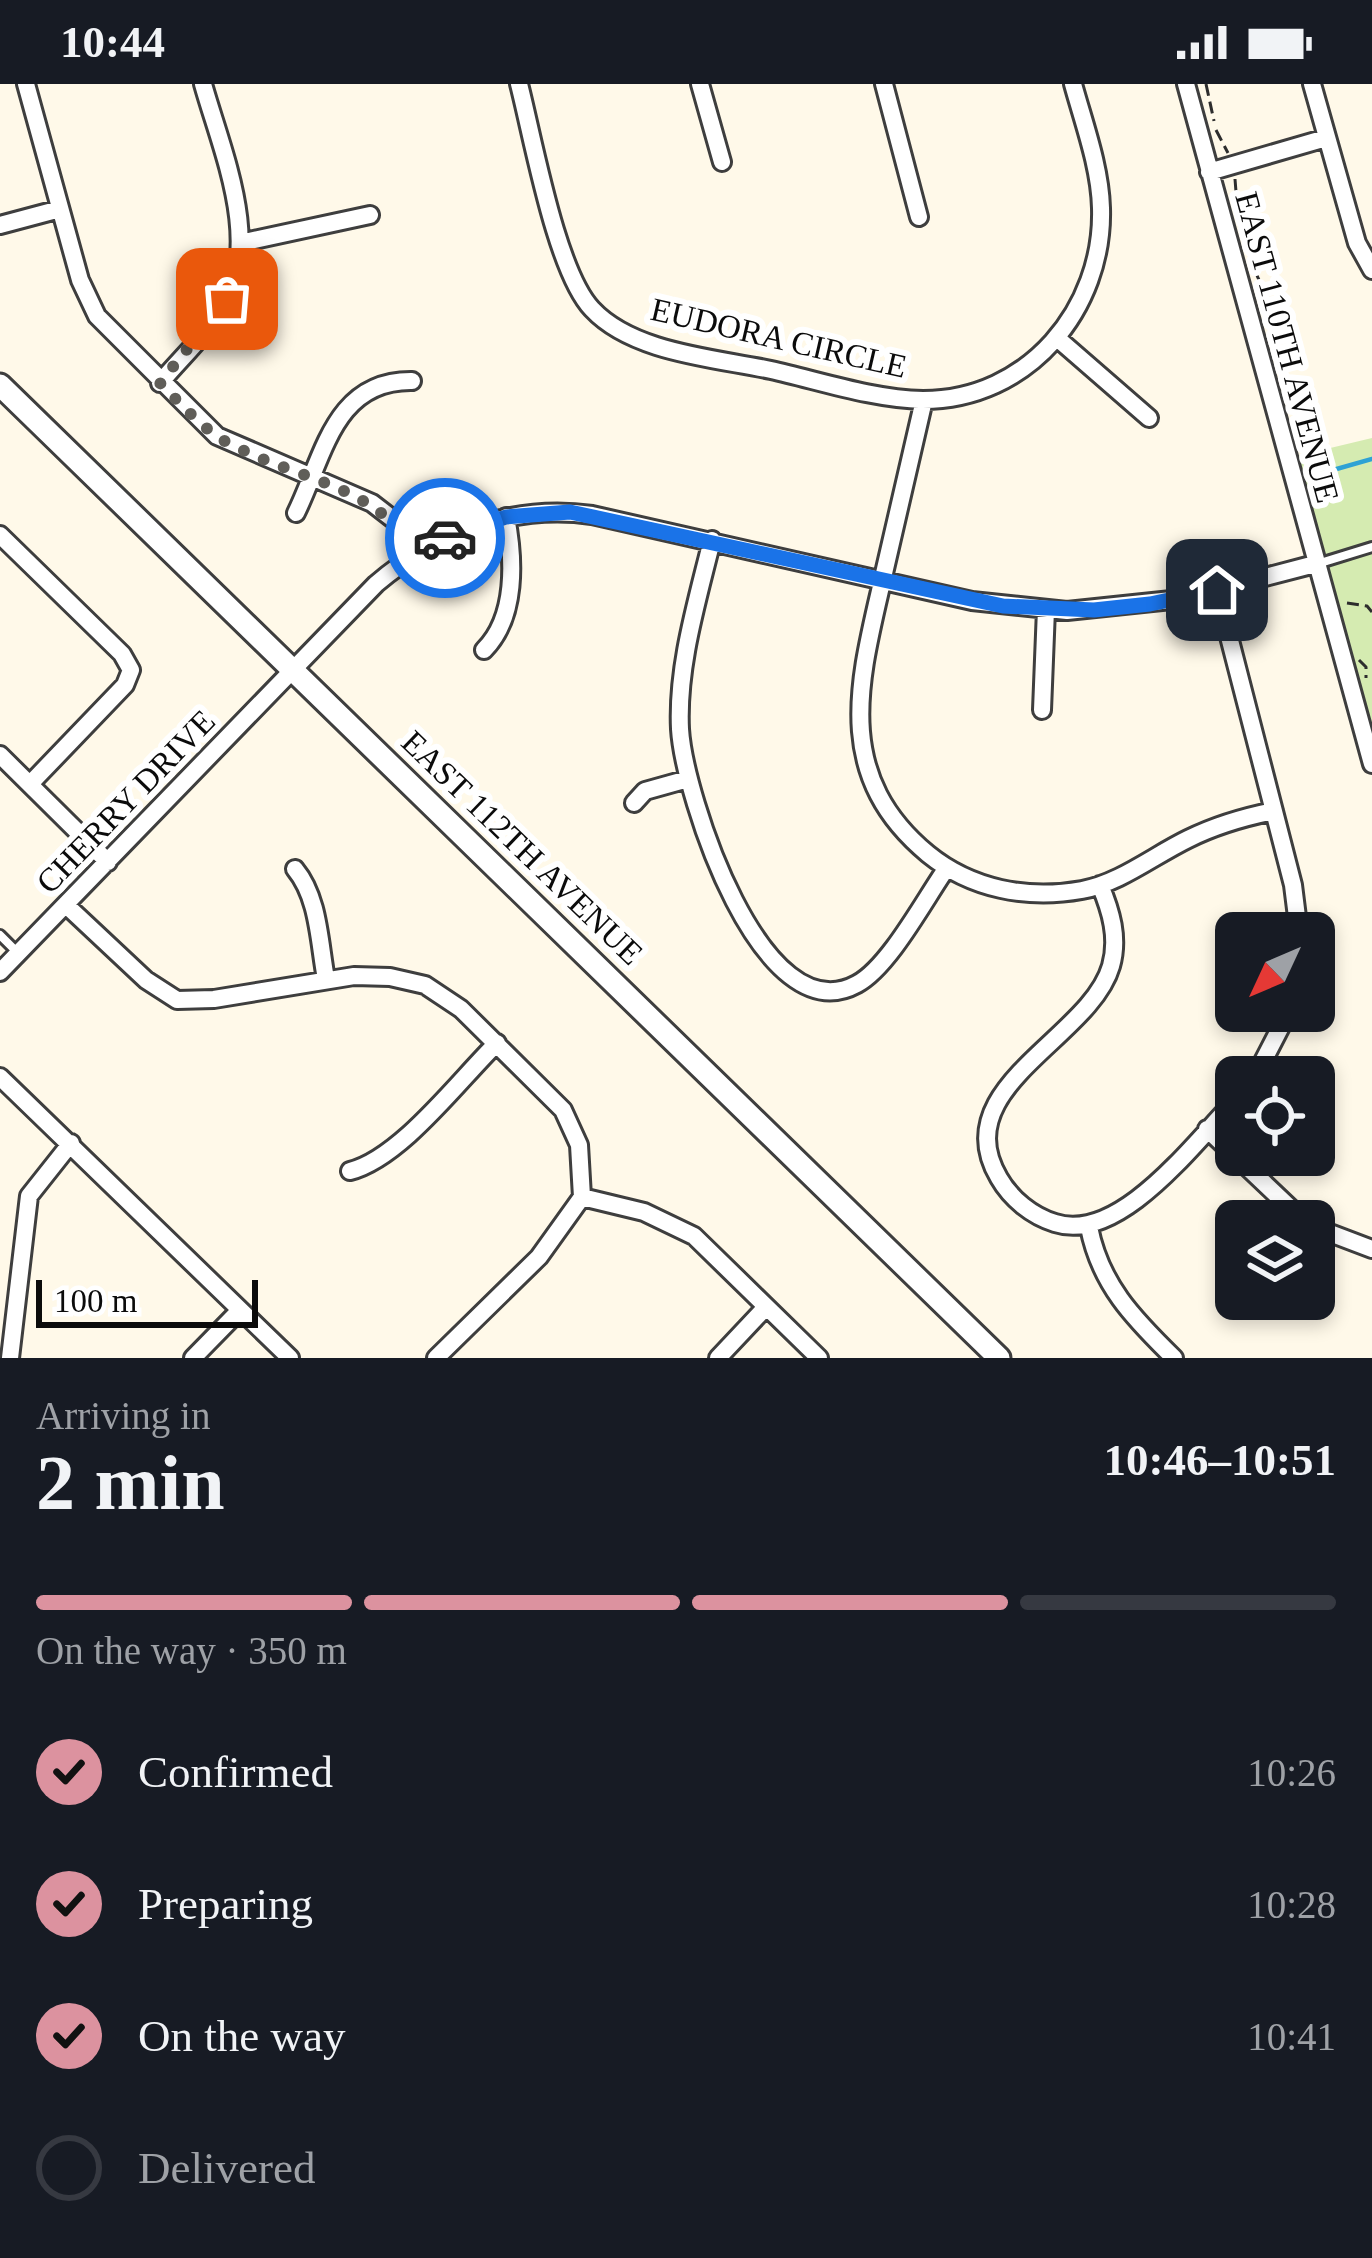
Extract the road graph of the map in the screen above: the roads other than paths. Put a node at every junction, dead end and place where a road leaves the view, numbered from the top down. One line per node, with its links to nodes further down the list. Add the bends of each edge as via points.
1 (26, 84): 12 (street)
2 (203, 84): 16 (street)
3 (519, 84): 22 (street, EUDORA CIRCLE, via 566,259 583,298 607,322 683,351)
4 (700, 84): 10 (street)
5 (884, 84): 14 (street)
6 (1073, 84): 18 (street, EUDORA CIRCLE, via 1101,210 1099,248 1089,285)
7 (1186, 84): 11 (street, EAST 110TH AVENUE)
8 (1312, 84): 9 (street)
9 (1326, 138): 11 (street); 17 (street)
10 (722, 162)
11 (1209, 172): 31 (street, EAST 110TH AVENUE)
12 (60, 209): 15 (street); 20 (street, via 92,308)
13 (370, 215): 16 (street)
14 (919, 217)
15 (0, 225)
16 (240, 243): 20 (street, via 220,312)
17 (1372, 270)
18 (1058, 338): 22 (street, EUDORA CIRCLE, via 995,384); 23 (street)
19 (412, 381): 24 (street, via 376,386 349,402)
20 (160, 383): 24 (street, via 217,436)
21 (0, 385): 36 (street, EAST 112TH AVENUE)
22 (924, 400): 32 (street)
23 (1148, 418)
24 (313, 479): 25 (street); 30 (street, via 372,502)
25 (296, 513)
26 (506, 517): 28 (street, CHERRY DRIVE, via 570,512); 30 (street, CHERRY DRIVE); 35 (street, via 512,574 502,621)
27 (0, 535): 41 (street, via 131,670)
28 (712, 540): 32 (street, CHERRY DRIVE); 40 (street, via 682,685)
29 (1372, 547): 31 (lane)
30 (418, 551): 36 (street, CHERRY DRIVE)
31 (1315, 564): 33 (street, CHERRY DRIVE); 39 (street, EAST 110TH AVENUE)
32 (883, 579): 34 (street, CHERRY DRIVE); 45 (street, via 860,680 862,748 887,811)
33 (1217, 590): 34 (street, CHERRY DRIVE, via 1125,608); 43 (street)
34 (1046, 609): 37 (street)
35 (484, 650)
36 (292, 670): 44 (street, CHERRY DRIVE); 73 (street, EAST 112TH AVENUE)
37 (1042, 710)
38 (0, 755): 41 (street)
39 (1372, 764)
40 (688, 779): 42 (street, via 645,791); 45 (street, via 721,874 777,964 803,986 839,991 867,978)
41 (30, 784): 44 (street)
42 (634, 803)
43 (1274, 811): 47 (street, via 1213,827); 49 (street)
44 (108, 862): 48 (street, CHERRY DRIVE)
45 (946, 868): 47 (street, via 1010,892)
46 (295, 869): 53 (street, via 312,899)
47 (1100, 885): 62 (street, via 1114,932 1111,967 1089,1003 1003,1092 988,1141 997,1176 1018,1201 1052,1222)
48 (66, 905): 51 (street, CHERRY DRIVE); 53 (street, via 177,1000)
49 (1296, 912)
50 (0, 935): 51 (lane)
51 (19, 952): 52 (street, CHERRY DRIVE)
52 (0, 972)
53 (326, 979): 54 (street, via 390,976 424,986)
54 (497, 1042): 59 (street, via 392,1148); 60 (street, via 574,1129)
55 (0, 1077): 58 (street)
56 (1215, 1121): 57 (street)
57 (1207, 1129): 61 (street); 62 (street, via 1122,1213)
58 (71, 1143): 66 (street); 67 (street, via 29,1196)
59 (350, 1171)
60 (582, 1197): 65 (street, via 658,1216 694,1236); 70 (street, via 539,1257)
61 (1282, 1200)
62 (1089, 1226): 74 (street, via 1113,1293)
63 (1335, 1235): 64 (street)
64 (1372, 1249)
65 (766, 1307): 71 (street); 72 (street)
66 (240, 1310): 68 (street); 69 (street)
67 (10, 1358)
68 (193, 1358)
69 (290, 1358)
70 (436, 1358)
71 (718, 1358)
72 (819, 1358)
73 (999, 1358)
74 (1174, 1358)

